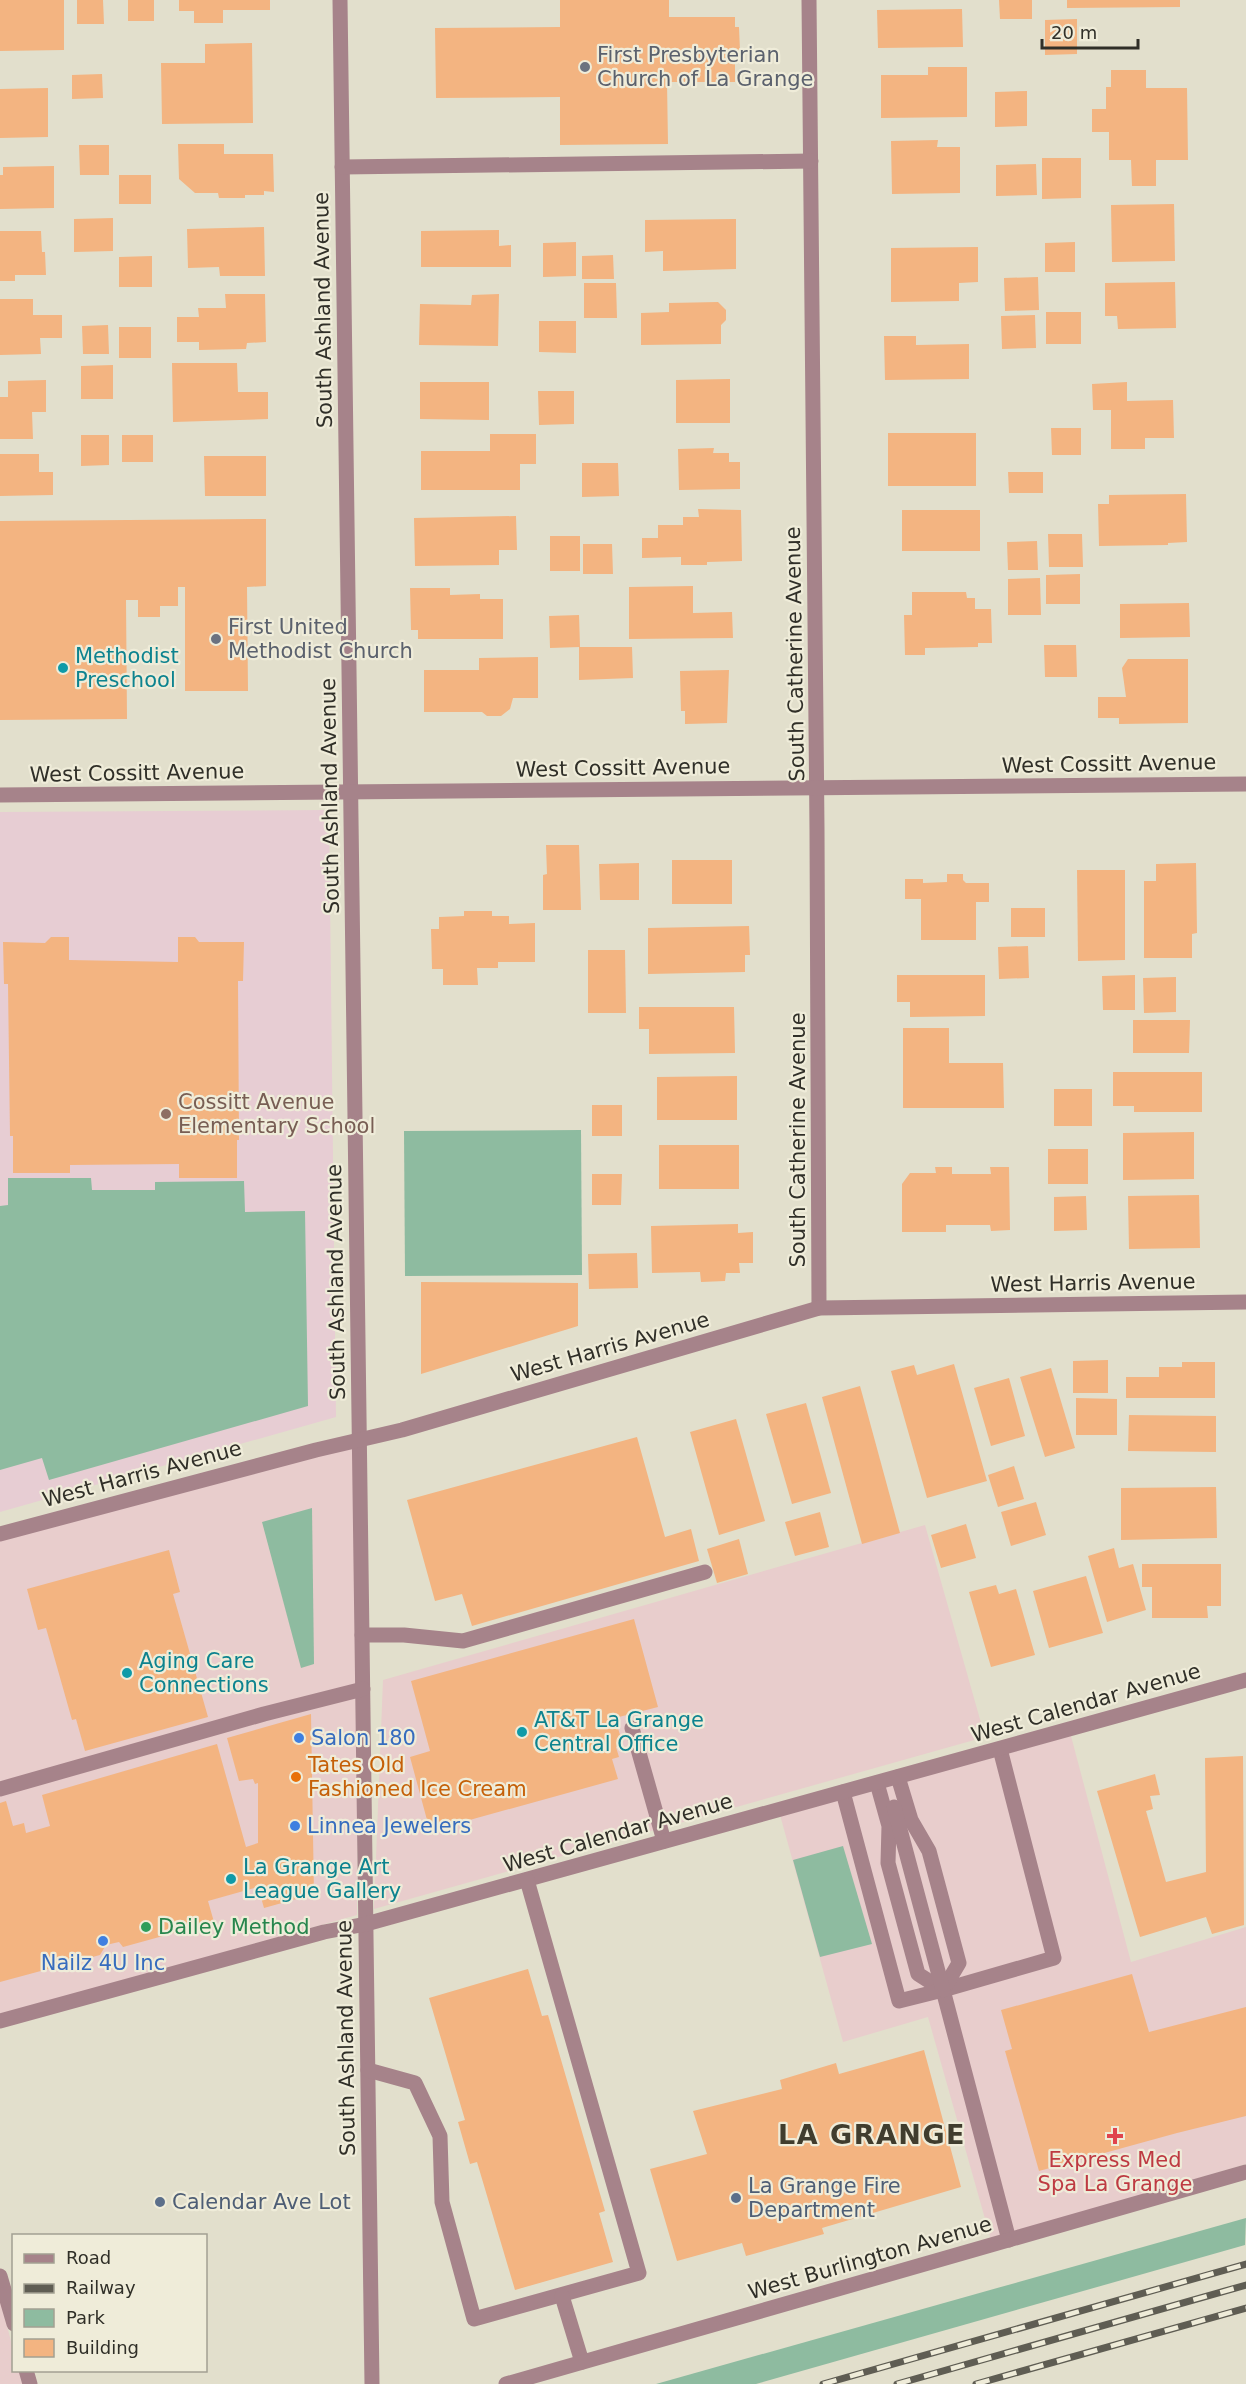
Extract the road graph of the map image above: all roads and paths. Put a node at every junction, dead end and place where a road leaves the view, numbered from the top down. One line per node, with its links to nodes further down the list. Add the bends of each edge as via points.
1 (340, 0): 4 (street, South Ashland Avenue)
2 (809, 0): 3 (street, South Catherine Avenue)
3 (811, 161): 4 (street); 6 (street, South Catherine Avenue)
4 (342, 166): 7 (street, South Ashland Avenue)
5 (1246, 784): 6 (street, West Cossitt Avenue)
6 (817, 788): 7 (street, West Cossitt Avenue); 10 (street, South Catherine Avenue)
7 (350, 792): 8 (street, West Cossitt Avenue); 11 (street, South Ashland Avenue)
8 (0, 795)
9 (1246, 1302): 10 (street, West Harris Avenue)
10 (819, 1308): 11 (street, West Harris Avenue, via 402,1430)
11 (359, 1439): 12 (street, West Harris Avenue); 14 (street, South Ashland Avenue)
12 (0, 1534)
13 (705, 1572): 14 (street, via 463,1641)
14 (362, 1635): 16 (street, South Ashland Avenue)
15 (1246, 1680): 18 (street, West Calendar Avenue)
16 (363, 1689): 20 (street); 24 (street, South Ashland Avenue)
17 (632, 1728): 22 (street)
18 (1000, 1749): 19 (street, West Calendar Avenue); 25 (street, via 1054,1958)
19 (887, 1780): 21 (street, West Calendar Avenue); 25 (street, via 888,1863 918,1974); 25 (street, via 929,1851 959,1963)
20 (0, 1789)
21 (843, 1792): 22 (street, West Calendar Avenue); 25 (street, via 899,2001)
22 (664, 1841): 23 (street, West Calendar Avenue)
23 (527, 1880): 24 (street, West Calendar Avenue); 31 (street, via 639,2273)
24 (366, 1924): 26 (street, West Calendar Avenue, via 324,1932); 27 (street, South Ashland Avenue)
25 (943, 1990): 29 (street)
26 (0, 2021)
27 (368, 2070): 31 (street, via 415,2083 440,2136 441,2202 474,2319); 34 (street, South Ashland Avenue)
28 (1246, 2172): 29 (street, West Burlington Avenue)
29 (1009, 2240): 33 (street, West Burlington Avenue)
30 (0, 2276): 32 (street)
31 (562, 2296): 33 (street)
32 (12, 2317)
33 (582, 2362): 35 (street, West Burlington Avenue)
34 (372, 2384)
35 (506, 2384)

